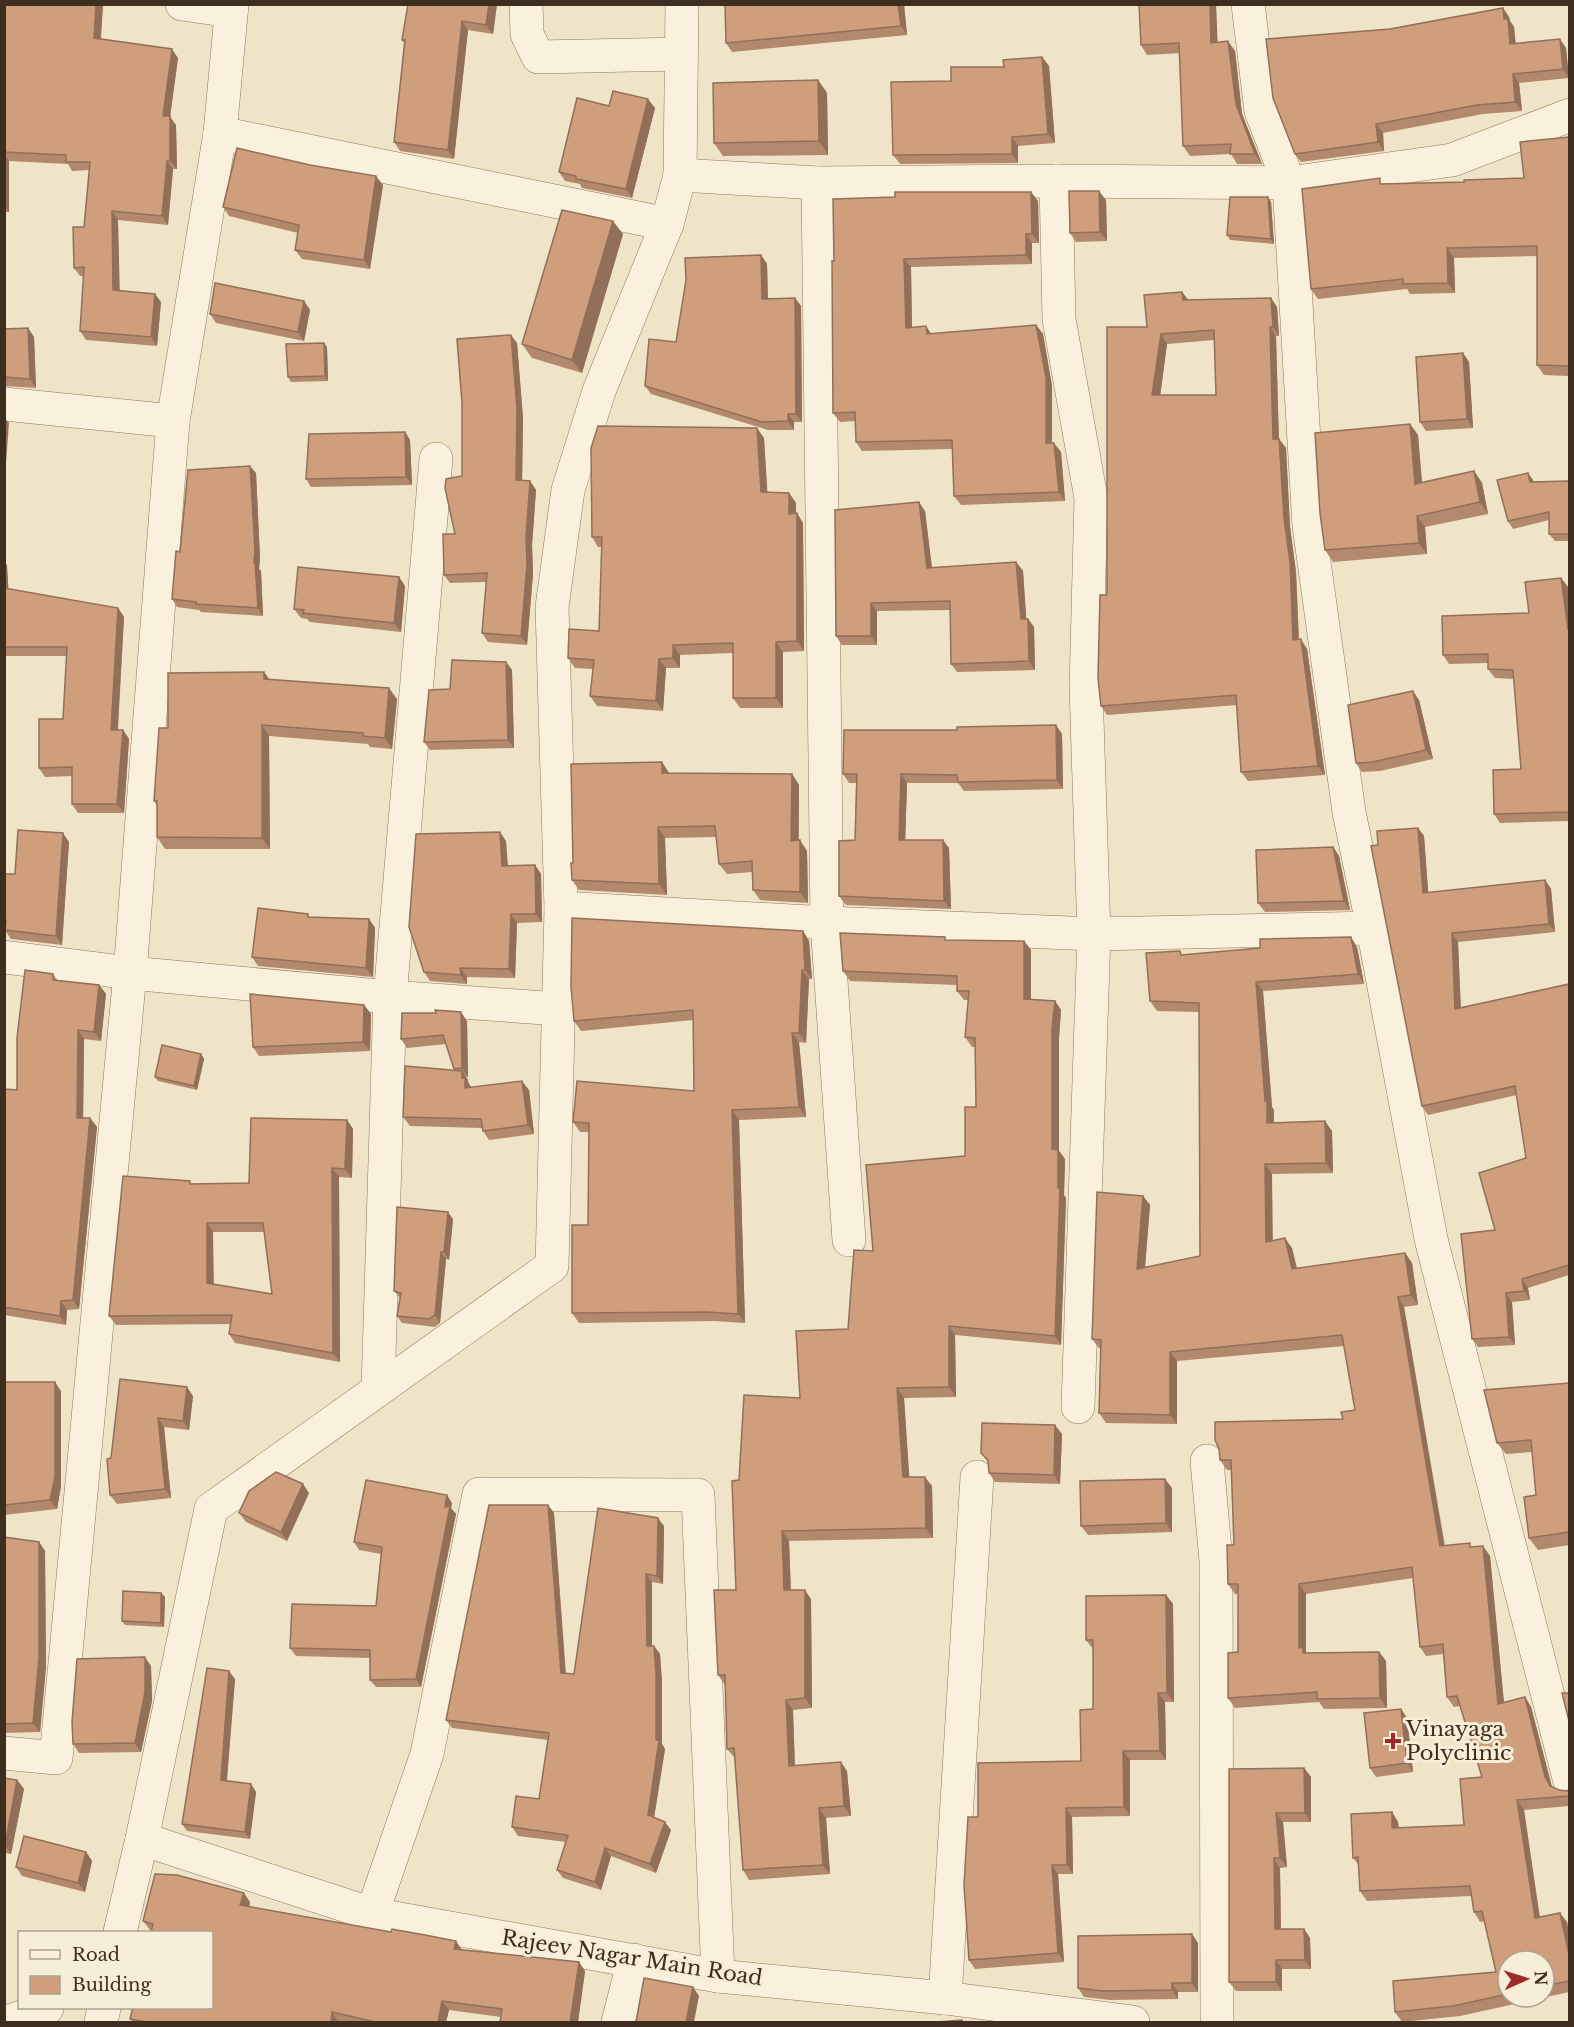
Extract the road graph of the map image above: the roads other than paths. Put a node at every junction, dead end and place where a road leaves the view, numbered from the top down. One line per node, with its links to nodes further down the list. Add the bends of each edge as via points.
1 (182, 4): 5 (street)
2 (526, 4): 6 (street, via 527,34 538,57)
3 (682, 4): 6 (street)
4 (1248, 4): 12 (street, via 1261,111)
5 (232, 8): 8 (street)
6 (681, 54): 9 (street)
7 (1569, 116): 12 (street, via 1452,160)
8 (220, 133): 13 (street); 15 (street)
9 (680, 175): 11 (street); 13 (street)
10 (1056, 181): 11 (street); 12 (street); 20 (street, via 1059,319 1091,498 1086,687)
11 (818, 183): 18 (street)
12 (1289, 183): 19 (street, via 1309,526 1349,812)
13 (667, 224): 17 (street, via 599,391 568,490 552,607)
14 (4, 404): 15 (street)
15 (173, 421): 22 (street)
16 (436, 459): 23 (street)
17 (561, 908): 18 (street); 24 (street)
18 (827, 922): 20 (street); 25 (street)
19 (1373, 928): 20 (street); 31 (street, via 1431,1239)
20 (1094, 934): 27 (street)
21 (4, 957): 22 (street)
22 (130, 973): 23 (street); 30 (street, via 56,1758)
23 (390, 997): 24 (street); 26 (street)
24 (559, 1009): 26 (street, via 552,1266)
25 (849, 1240)
26 (378, 1390): 32 (street, via 211,1509)
27 (1078, 1407)
28 (1207, 1461): 42 (street, via 1216,1561)
29 (977, 1476): 37 (street)
30 (4, 1753)
31 (1569, 1782)
32 (142, 1839): 33 (street, Rajeev Nagar Main Road); 34 (street)
33 (372, 1914): 35 (street, Rajeev Nagar Main Road); 36 (street, via 428,1754 479,1494 698,1496)
34 (120, 1931)
35 (634, 1960): 36 (street, Rajeev Nagar Main Road); 40 (street)
36 (718, 1976): 37 (street, Rajeev Nagar Main Road)
37 (945, 1998): 41 (street, Rajeev Nagar Main Road)
38 (42, 2009): 39 (street)
39 (7, 2022)
40 (618, 2022)
41 (1132, 2022)
42 (1217, 2022)

